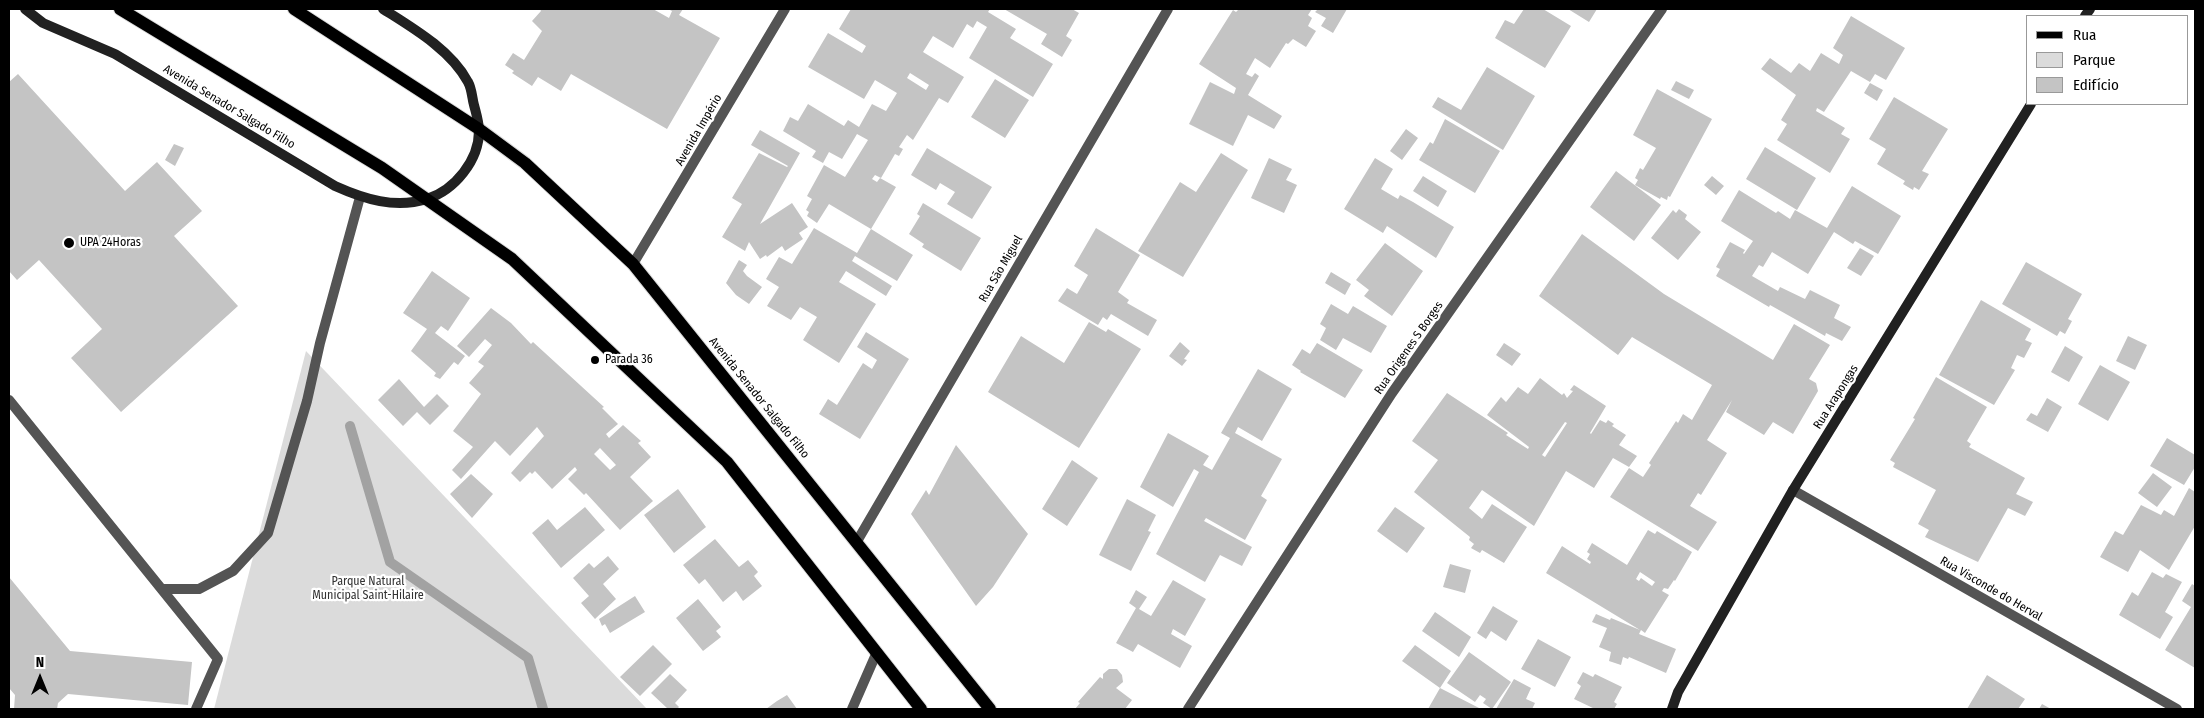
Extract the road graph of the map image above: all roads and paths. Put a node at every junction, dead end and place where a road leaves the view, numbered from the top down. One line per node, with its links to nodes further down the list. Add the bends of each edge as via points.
1 (25, 9): 10 (main road, Avenida Senador Salgado Filho, via 43,23 115,54 335,186)
2 (120, 9): 11 (main road, via 382,168)
3 (294, 9): 9 (main road, Avenida Senador Salgado Filho)
4 (383, 9): 9 (main road, Avenida Senador Salgado Filho, via 447,54 469,83)
5 (785, 9): 12 (street, Avenida Império)
6 (1168, 9): 15 (street, Rua São Miguel)
7 (1662, 9): 22 (street, Rua Origenes S Borges, via 1392,393)
8 (2030, 105): 14 (main road, Rua Arapongas)
9 (479, 129): 11 (main road, Avenida Senador Salgado Filho, via 476,151 466,170 451,186); 12 (main road, Avenida Senador Salgado Filho, via 525,163)
10 (360, 197): 11 (main road, Avenida Senador Salgado Filho, via 369,201 398,203); 16 (street, via 307,401 268,533 233,571 198,589)
11 (427, 199): 17 (main road, via 512,259 727,462)
12 (633, 264): 15 (main road, Avenida Senador Salgado Filho)
13 (9, 400): 16 (street)
14 (1793, 490): 23 (main road, Rua Arapongas, via 1678,692); 24 (street, Rua Visconde do Herval)
15 (856, 543): 21 (main road, Avenida Senador Salgado Filho)
16 (162, 589): 18 (street, via 218,660)
17 (877, 652): 19 (street); 20 (main road)
18 (196, 709)
19 (852, 709)
20 (921, 709)
21 (990, 709)
22 (1188, 709)
23 (1672, 709)
24 (2177, 709)

